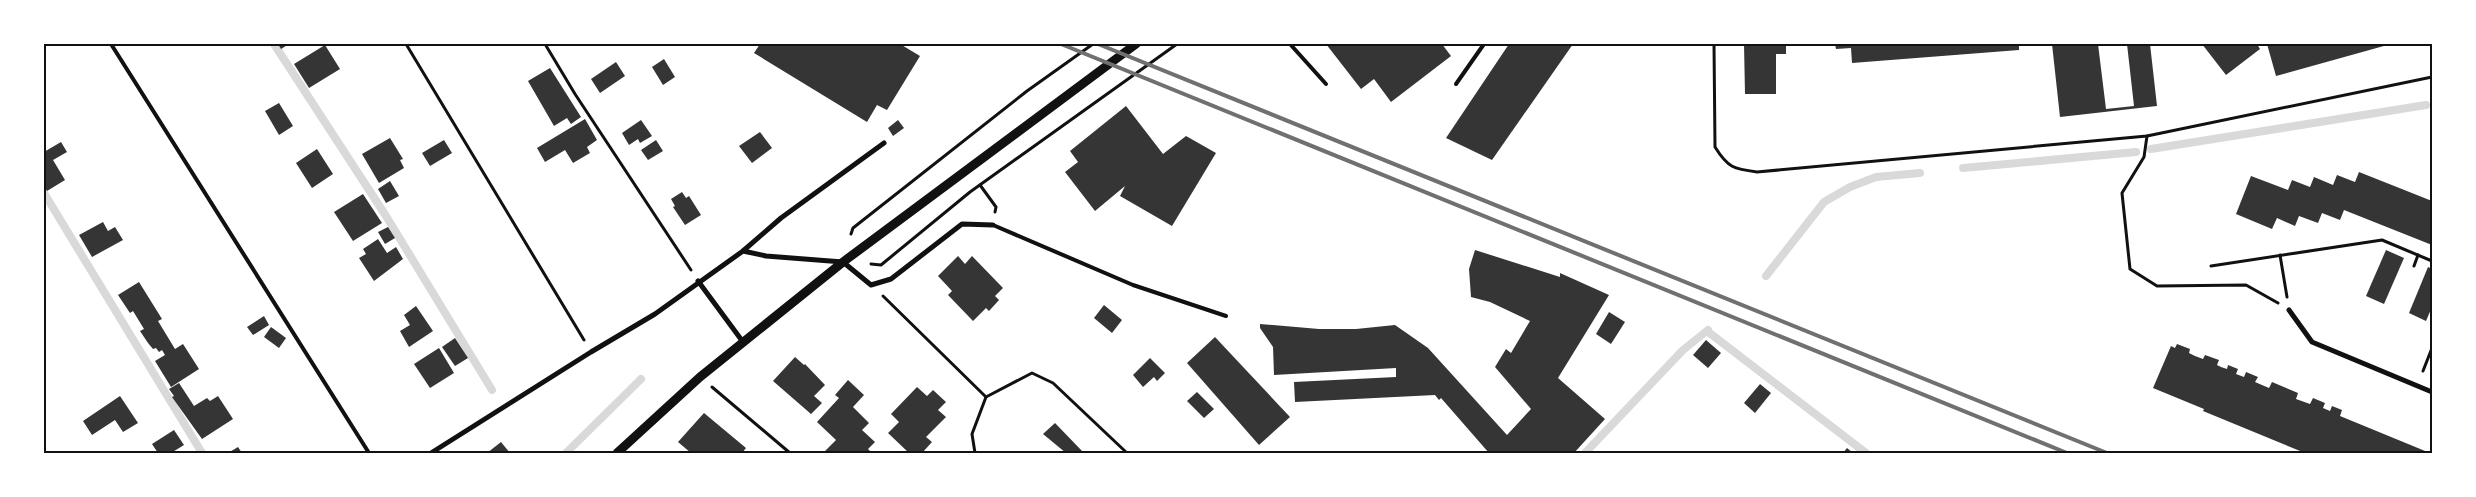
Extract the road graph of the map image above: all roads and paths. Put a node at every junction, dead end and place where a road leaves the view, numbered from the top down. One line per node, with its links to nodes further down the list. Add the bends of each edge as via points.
1 (111, 44): 36 (lane)
2 (406, 44): 31 (path)
3 (545, 44): 25 (path)
4 (1093, 44): 22 (path, via 1027,91 853,228)
5 (1136, 44): 22 (street)
6 (1177, 44): 15 (path)
7 (1290, 44): 11 (lane)
8 (1484, 44): 12 (lane)
9 (1714, 44): 13 (path, via 1715,147 1723,161 1735,169 1757,172)
10 (2432, 77): 13 (path)
11 (1326, 84)
12 (1456, 84)
13 (2147, 136): 27 (path, via 2144,157 2122,193 2130,269 2157,286 2246,285)
14 (884, 143): 18 (street, via 781,218)
15 (980, 185): 16 (path); 22 (path, via 881,265)
16 (992, 203)
17 (993, 225): 26 (street, via 962,224 892,278); 28 (lane, via 1134,284)
18 (743, 251): 22 (street); 25 (street)
19 (2280, 255): 20 (path, via 2382,240); 23 (path); 27 (path)
20 (2418, 255): 21 (path); 24 (path)
21 (2432, 261)
22 (843, 262): 26 (street); 29 (street)
23 (2211, 266)
24 (2414, 266)
25 (698, 282): 29 (street); 31 (street, via 655,314)
26 (871, 285): 35 (path)
27 (2289, 310): 33 (street, via 2312,342)
28 (1226, 316)
29 (743, 342): 32 (street)
30 (2432, 348): 33 (path)
31 (591, 352): 37 (street)
32 (700, 376): 38 (street); 39 (path)
33 (2417, 386): 34 (street)
34 (2432, 392)
35 (986, 397): 40 (path, via 972,434); 41 (path, via 1032,373 1053,383)
36 (370, 453)
37 (430, 453)
38 (617, 453)
39 (790, 453)
40 (975, 453)
41 (1127, 453)

